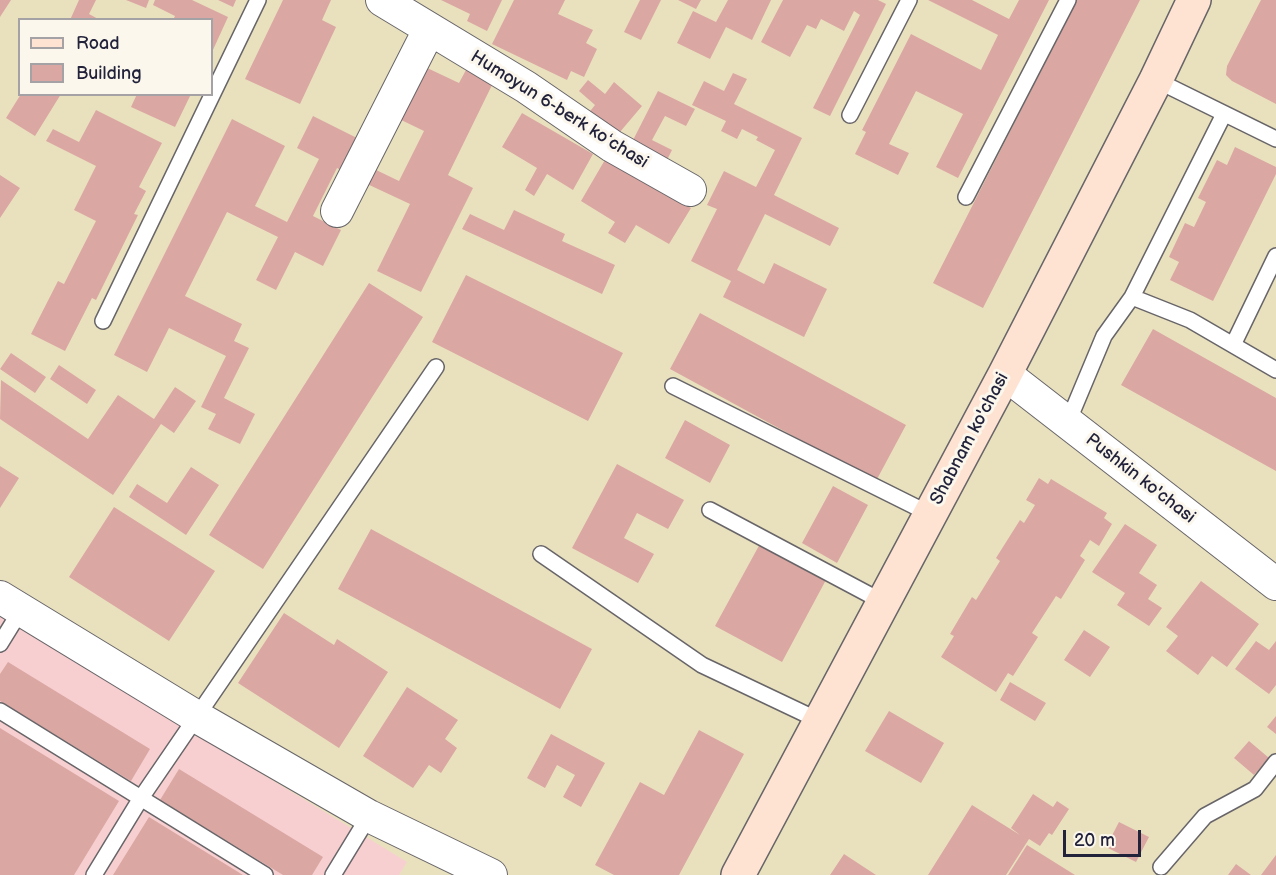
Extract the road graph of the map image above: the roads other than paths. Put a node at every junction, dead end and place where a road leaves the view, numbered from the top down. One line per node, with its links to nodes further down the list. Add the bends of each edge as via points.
1 (258, 0): 8 (lane)
2 (382, 0): 6 (street, Humoyun 6-berk koʻchasi)
3 (909, 0): 11 (lane)
4 (1068, 0): 14 (lane)
5 (1194, 0): 7 (street, Shabnam ko'chasi)
6 (429, 30): 13 (street, Humoyun 6-berk koʻchasi, via 526,87 612,146); 15 (street)
7 (1156, 80): 10 (lane); 22 (street, Shabnam ko'chasi)
8 (213, 93)
9 (212, 96): 18 (lane)
10 (1224, 114): 12 (lane); 17 (lane)
11 (850, 115)
12 (1276, 139)
13 (690, 190)
14 (966, 197)
15 (337, 211)
16 (1276, 256): 19 (lane)
17 (1132, 297): 19 (lane, via 1190,320); 24 (lane, via 1104,336)
18 (103, 321)
19 (1233, 345): 21 (lane)
20 (436, 367): 33 (lane)
21 (1276, 370)
22 (1005, 374): 24 (street, Pushkin ko'chasi); 26 (street, Shabnam ko'chasi)
23 (673, 386): 26 (lane)
24 (1068, 422): 28 (street, Pushkin ko'chasi)
25 (710, 510): 29 (lane)
26 (930, 514): 29 (street, Shabnam ko'chasi)
27 (541, 554): 34 (lane, via 702,664)
28 (1276, 584)
29 (883, 602): 34 (street, Shabnam ko'chasi)
30 (10, 604): 31 (lane); 33 (street)
31 (0, 644)
32 (0, 711): 36 (lane)
33 (197, 717): 36 (lane); 37 (street)
34 (820, 721): 43 (street, Shabnam ko'chasi)
35 (1276, 762): 38 (lane, via 1255,789 1205,816)
36 (141, 798): 39 (lane); 40 (lane)
37 (369, 816): 41 (lane); 42 (street)
38 (1161, 867)
39 (94, 875)
40 (265, 875)
41 (333, 875)
42 (491, 875)
43 (738, 875)

